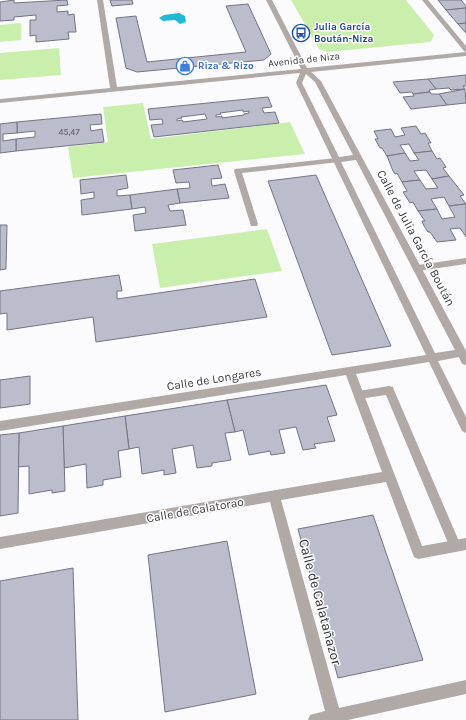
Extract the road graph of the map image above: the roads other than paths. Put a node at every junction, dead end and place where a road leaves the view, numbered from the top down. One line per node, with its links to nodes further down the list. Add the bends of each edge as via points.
1 (100, 0): 7 (street)
2 (269, 0): 6 (street, Calle de Julia García Boután)
3 (425, 0): 4 (street)
4 (466, 50)
5 (466, 54): 6 (street, Avenida de Niza)
6 (305, 70): 7 (street, Avenida de Niza); 9 (street, Calle de Julia García Boután, via 318,81); 10 (street, via 299,83)
7 (114, 89): 8 (street, Avenida de Niza)
8 (0, 101)
9 (359, 157): 10 (street); 13 (street, Calle de Julia García Boután)
10 (336, 160): 11 (street, via 238,171); 15 (street, via 410,316)
11 (254, 224)
12 (466, 261): 13 (street)
13 (418, 268): 14 (street, Calle de Julia García Boután)
14 (464, 357): 15 (street, Calle de Julia García Boután)
15 (433, 358): 16 (street, Calle de Longares); 19 (street)
16 (350, 371): 17 (street); 18 (street, Calle de Longares)
17 (359, 395): 20 (street); 23 (street, via 388,390)
18 (0, 426)
19 (466, 428)
20 (389, 476): 21 (street, Calle de Calatorao); 23 (street, via 418,553)
21 (274, 496): 22 (street, Calle de Calatorao); 25 (street, Calle de Calatañazor)
22 (0, 543)
23 (460, 545)
24 (466, 687): 25 (street)
25 (334, 716): 26 (street)
26 (315, 720)

